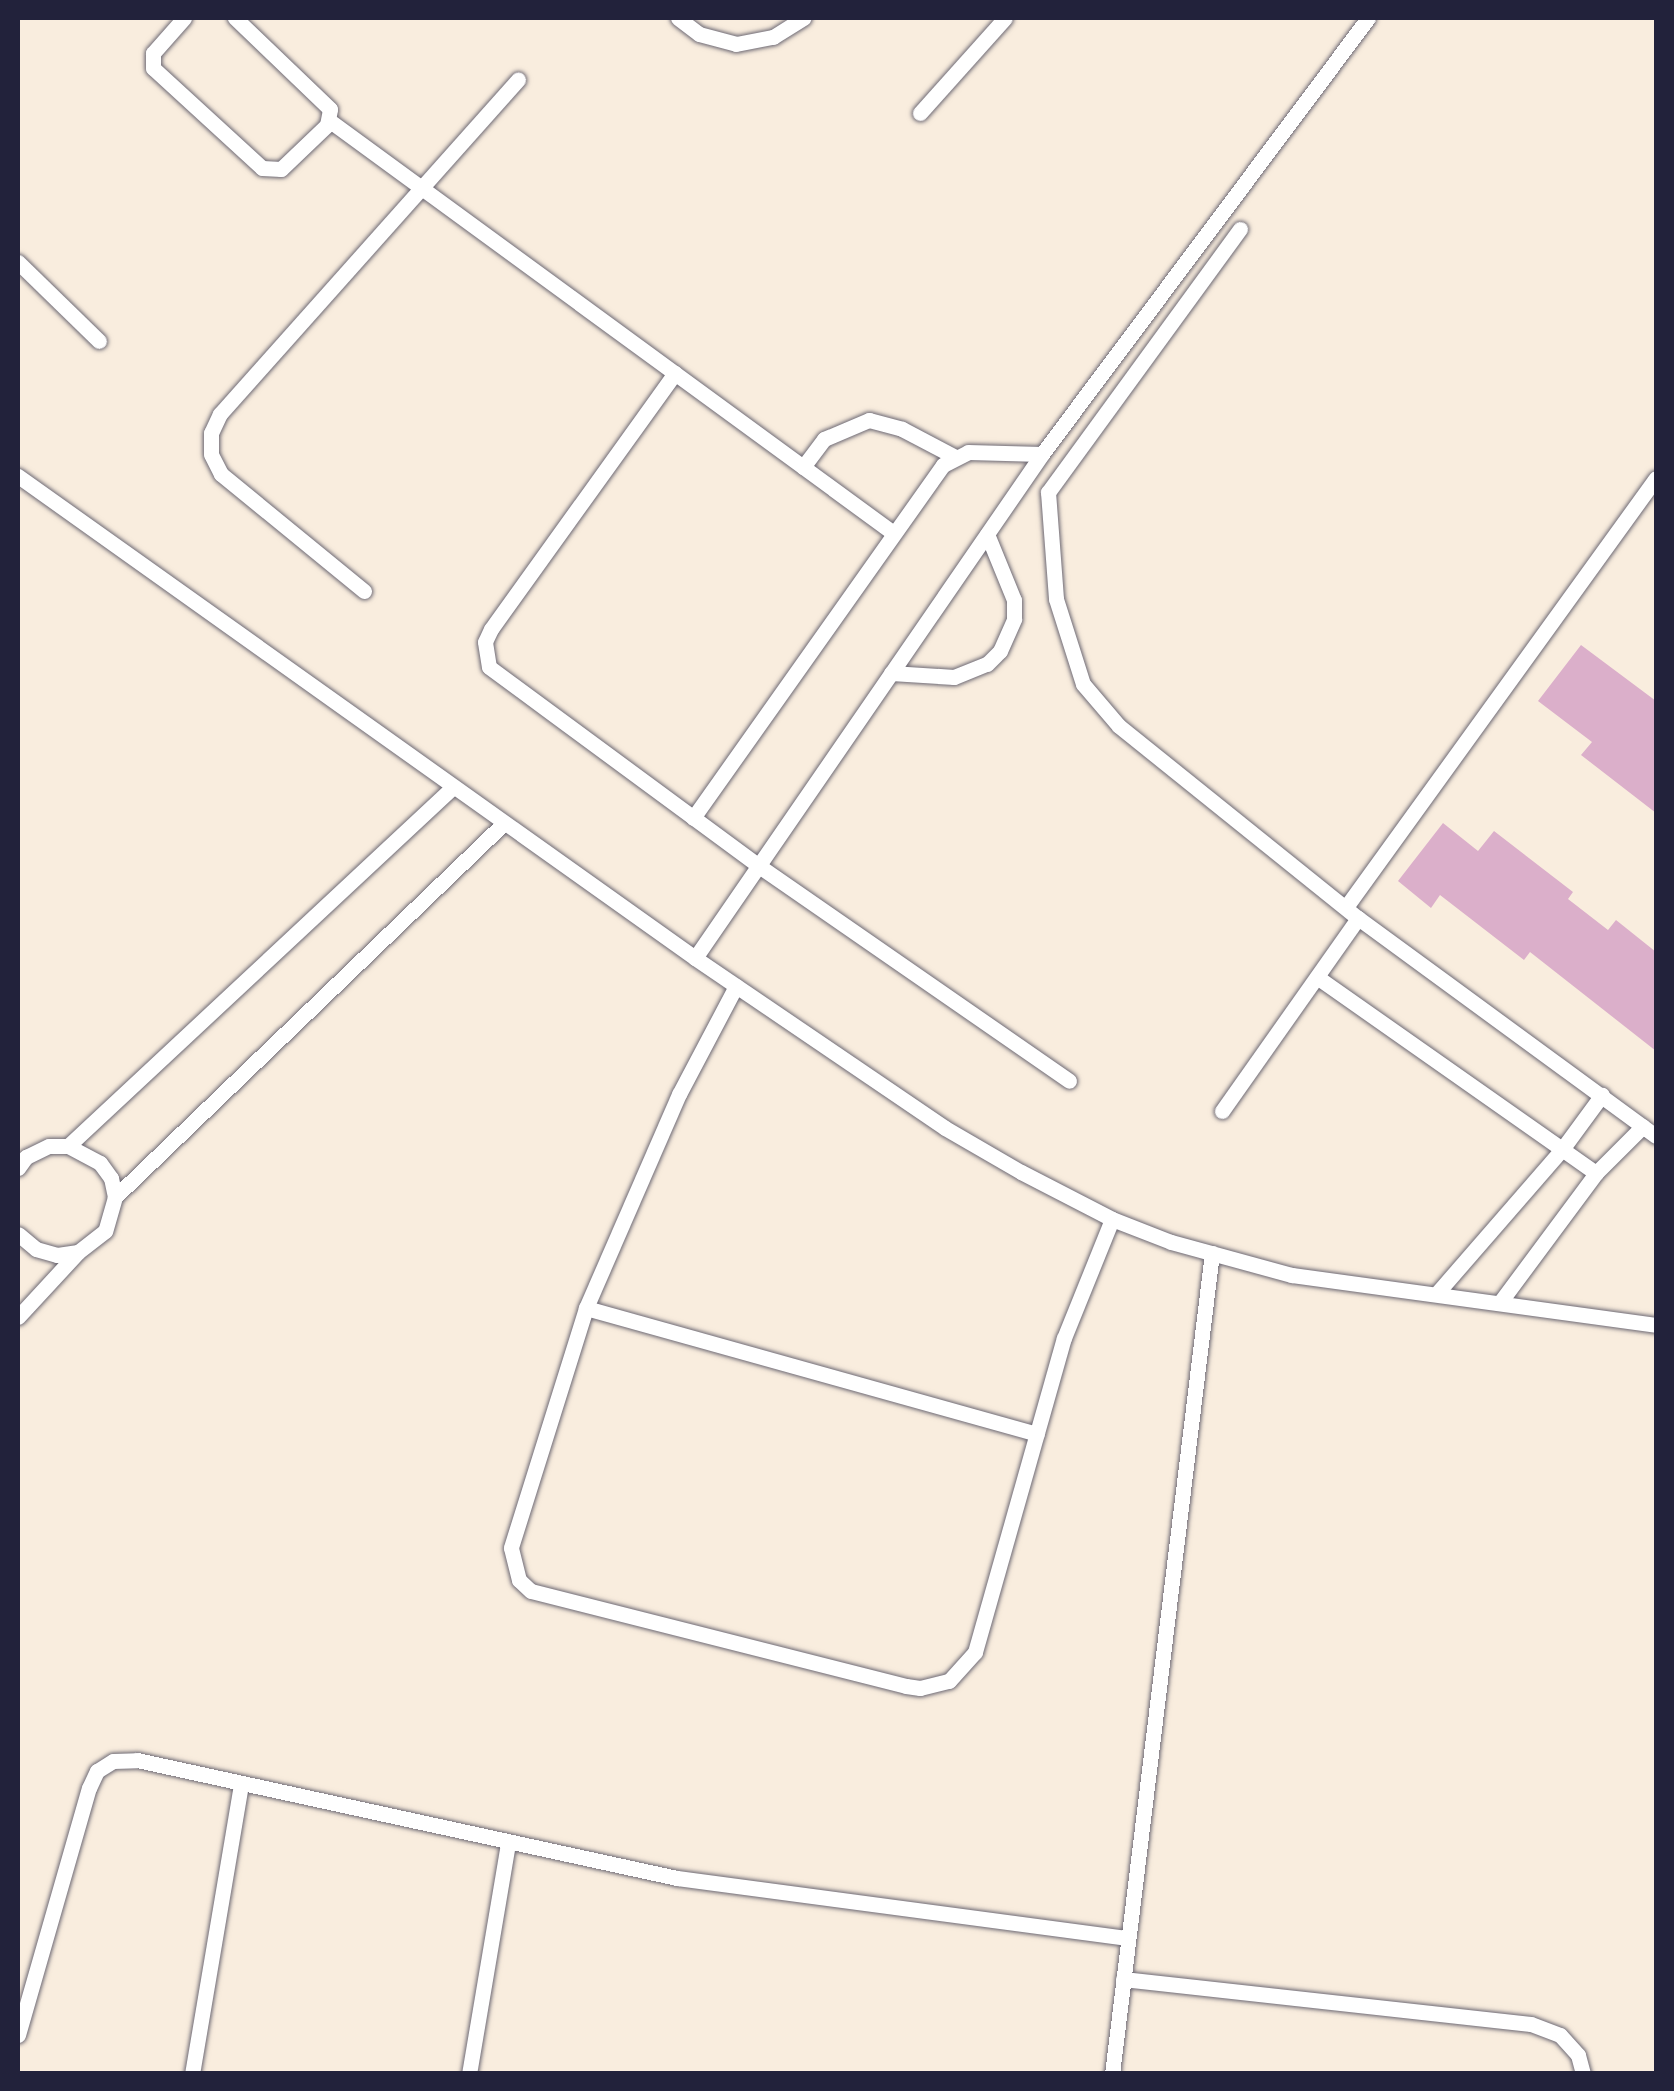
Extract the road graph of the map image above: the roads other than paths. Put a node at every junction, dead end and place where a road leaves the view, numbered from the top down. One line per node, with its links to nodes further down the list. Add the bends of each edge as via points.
1 (184, 18): 9 (lane, via 153,53 153,68 262,168 281,169)
2 (236, 18): 9 (lane, via 327,104)
3 (678, 18): 4 (lane, via 699,34 736,44 773,38)
4 (802, 18)
5 (1004, 18): 8 (lane)
6 (1368, 18): 15 (lane)
7 (518, 78): 10 (lane)
8 (920, 113)
9 (330, 121): 10 (lane)
10 (420, 186): 14 (lane); 22 (lane, via 220,414 211,433 221,474)
11 (1240, 229): 28 (lane, via 1053,482 1047,506 1056,599 1070,653 1099,706)
12 (18, 262): 13 (lane)
13 (99, 341)
14 (675, 373): 17 (lane); 25 (lane, via 491,629 486,656 496,676)
15 (1042, 454): 16 (lane, via 983,451); 21 (lane)
16 (955, 457): 17 (lane, via 869,420 824,439); 20 (lane)
17 (803, 467): 20 (lane)
18 (18, 476): 24 (lane)
19 (1656, 478): 28 (lane)
20 (892, 532): 25 (lane)
21 (987, 534): 23 (lane); 23 (lane, via 1014,600 1000,651 954,677)
22 (364, 591)
23 (891, 673): 27 (lane)
24 (453, 787): 26 (lane); 36 (lane)
25 (692, 818): 27 (lane)
26 (503, 824): 29 (lane); 40 (lane)
27 (758, 866): 29 (lane); 32 (lane)
28 (1352, 913): 30 (lane); 33 (lane)
29 (695, 958): 31 (lane)
30 (1318, 977): 34 (lane); 37 (lane)
31 (736, 986): 41 (lane, via 945,1128); 47 (lane, via 680,1094)
32 (1069, 1081)
33 (1602, 1095): 35 (lane); 37 (lane)
34 (1222, 1110)
35 (1650, 1131): 39 (lane)
36 (68, 1146): 38 (lane, via 26,1156); 40 (lane, via 100,1163)
37 (1563, 1148): 39 (lane); 45 (lane)
38 (18, 1168)
39 (1596, 1173): 46 (lane)
40 (115, 1196): 43 (lane, via 105,1231)
41 (1112, 1219): 44 (lane); 50 (lane, via 1064,1338)
42 (18, 1234): 43 (lane, via 36,1249)
43 (78, 1252): 48 (lane)
44 (1212, 1253): 45 (lane, via 1292,1275); 53 (lane)
45 (1438, 1292): 46 (lane)
46 (1502, 1301): 49 (lane)
47 (586, 1308): 50 (lane); 50 (lane, via 511,1548 518,1580 546,1597 906,1686 935,1686 960,1674 975,1652)
48 (18, 1316)
49 (1656, 1325)
50 (1037, 1434)
51 (241, 1784): 52 (lane); 55 (lane, via 138,1760 113,1761 97,1771); 56 (lane)
52 (508, 1844): 53 (lane, via 677,1878); 57 (lane)
53 (1128, 1938): 54 (lane)
54 (1123, 1979): 58 (lane); 59 (lane, via 1531,2024 1560,2035)
55 (18, 2035)
56 (192, 2074)
57 (470, 2074)
58 (1112, 2074)
59 (1584, 2074)

